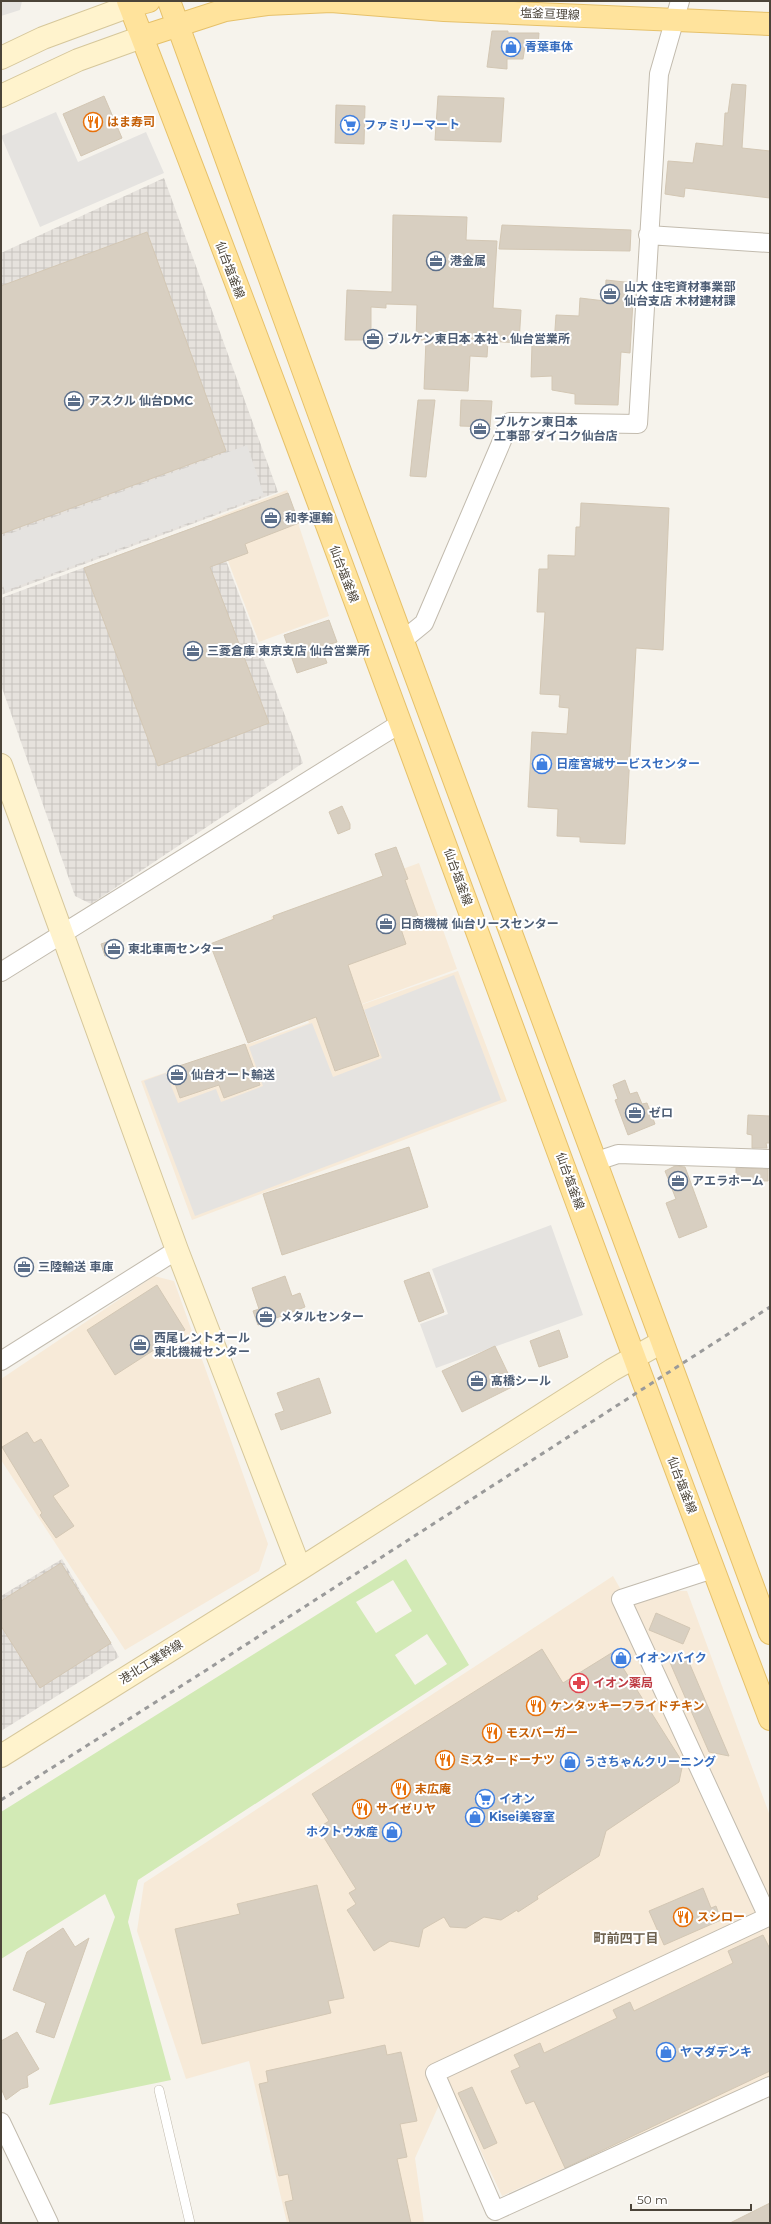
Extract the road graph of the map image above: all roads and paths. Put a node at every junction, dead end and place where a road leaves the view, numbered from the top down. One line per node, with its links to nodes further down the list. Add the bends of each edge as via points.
1 (169, 1): 5 (main road)
2 (331, 1): 4 (main road, 塩釜亘理線, via 444,10); 5 (main road, 塩釜亘理線, via 267,4 225,10)
3 (135, 3): 7 (main road); 8 (street, via 43,38)
4 (678, 10): 6 (main road, 塩釜亘理線); 10 (street, via 659,74)
5 (178, 23): 7 (main road, 塩釜亘理線); 12 (main road)
6 (770, 24)
7 (142, 37): 9 (street, via 78,60); 13 (main road, 仙台塩釜線)
8 (1, 58)
9 (1, 96)
10 (648, 236): 11 (street); 12 (street, via 638,424 510,422 424,622)
11 (770, 243)
12 (402, 641): 18 (main road)
13 (401, 723): 15 (street); 21 (main road, 仙台塩釜線)
14 (1, 765): 15 (street)
15 (63, 933): 16 (street); 19 (street)
16 (1, 972)
17 (770, 1159): 18 (street, via 618,1154)
18 (594, 1162): 20 (main road)
19 (177, 1250): 22 (street); 23 (street)
20 (662, 1342): 21 (street, 港北工業幹線); 25 (main road)
21 (634, 1357): 23 (street, 港北工業幹線); 24 (main road, 仙台塩釜線)
22 (1, 1361)
23 (300, 1569): 27 (street, 港北工業幹線)
24 (713, 1569): 26 (main road, 仙台塩釜線); 28 (street, via 621,1599)
25 (770, 1633)
26 (770, 1719)
27 (1, 1756)
28 (769, 1917): 32 (street, via 435,2073)
29 (770, 2086): 32 (street)
30 (159, 2090): 34 (lane)
31 (1, 2122): 33 (street)
32 (497, 2217)
33 (49, 2223)
34 (190, 2223)

